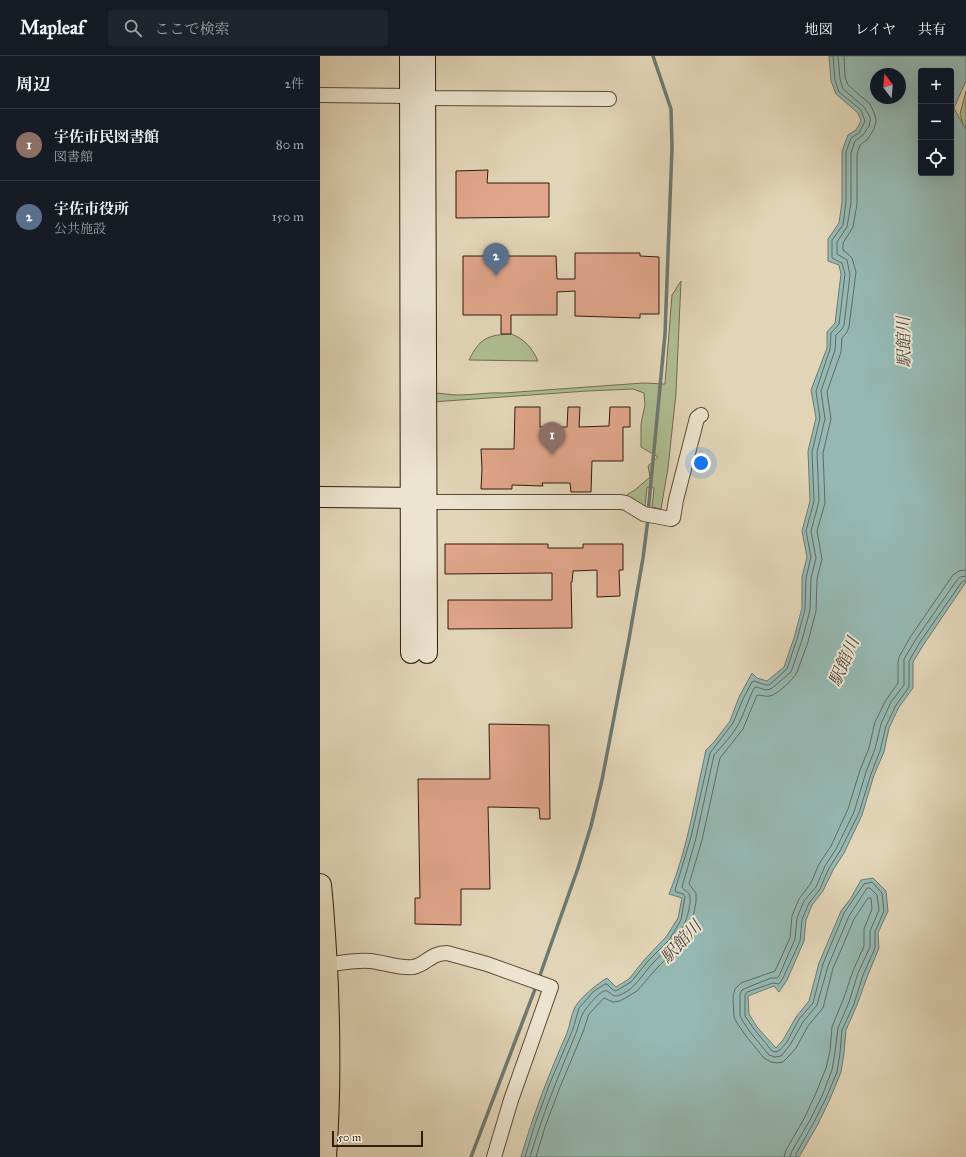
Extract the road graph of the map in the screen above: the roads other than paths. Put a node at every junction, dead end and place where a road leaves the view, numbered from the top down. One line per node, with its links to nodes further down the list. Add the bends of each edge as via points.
1 (410, 56): 4 (street)
2 (425, 56): 4 (street)
3 (320, 95): 4 (street)
4 (417, 97): 5 (street); 8 (street)
5 (609, 99)
6 (701, 415): 8 (street, via 697,418 673,518 670,520 644,514 621,502)
7 (320, 497): 8 (street)
8 (421, 499): 9 (street)
9 (419, 653)
10 (320, 886): 11 (main road)
11 (326, 965): 12 (main road, via 329,1074); 13 (street, via 367,961 410,968 420,965 432,956 447,953 472,959 551,987 511,1100)
12 (325, 1157)
13 (494, 1157)

